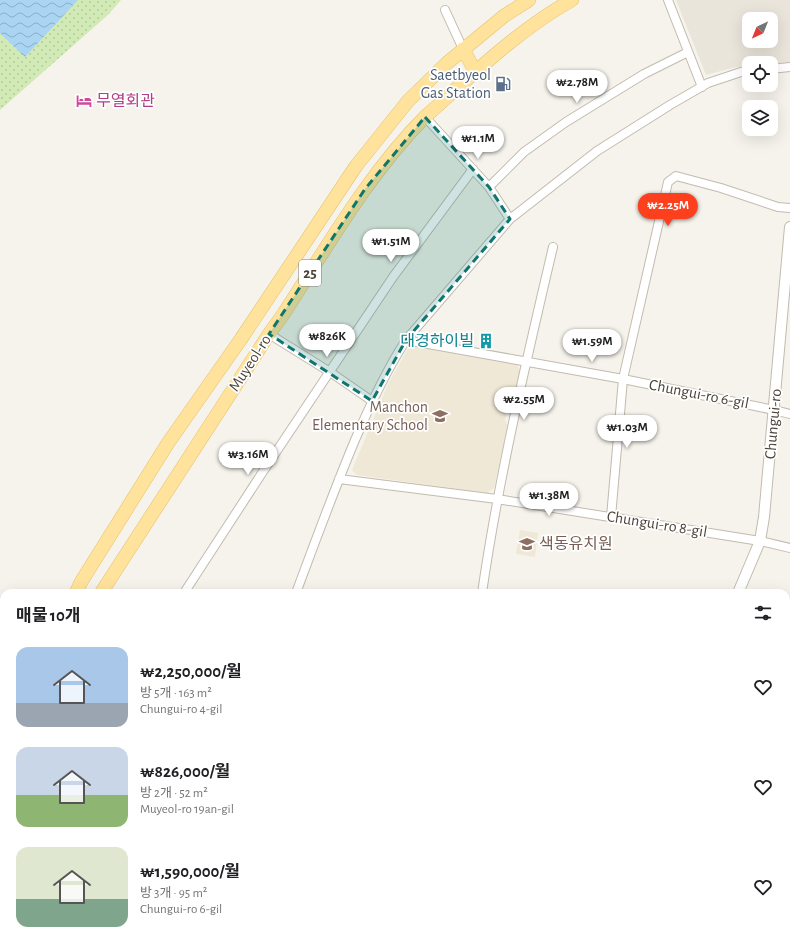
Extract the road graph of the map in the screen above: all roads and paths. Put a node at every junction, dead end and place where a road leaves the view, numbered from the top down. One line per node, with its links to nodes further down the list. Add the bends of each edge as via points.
1 (529, 0): 5 (main road, Muyeol-ro, via 504,16)
2 (572, 0): 10 (main road, Muyeol-ro / 25, via 552,11)
3 (668, 0): 6 (street)
4 (446, 10): 5 (street)
5 (463, 49): 10 (main road); 32 (main road, Muyeol-ro, via 408,101 356,166 245,334 168,443)
6 (688, 52): 11 (street); 14 (street, via 644,74 566,122 524,152)
7 (790, 66): 8 (street)
8 (778, 68)
9 (742, 72): 11 (street)
10 (476, 73): 12 (main road, Muyeol-ro / 25)
11 (702, 87): 16 (street, via 597,151)
12 (425, 117): 13 (street); 19 (main road, Muyeol-ro / 25, via 365,189)
13 (472, 169): 14 (street); 22 (street, via 393,277)
14 (488, 187): 16 (street)
15 (790, 208): 23 (street, via 778,207 676,176 668,182)
16 (510, 219): 20 (street)
17 (790, 227): 25 (street, Chungui-ro)
18 (553, 247): 21 (street)
19 (269, 334): 22 (street); 33 (main road, Muyeol-ro / 25)
20 (406, 340): 21 (street, Chungui-ro 6-gil); 24 (street)
21 (526, 361): 23 (street, Chungui-ro 6-gil); 28 (street)
22 (330, 372): 24 (street); 34 (street)
23 (623, 379): 25 (street, Chungui-ro 6-gil); 29 (street)
24 (372, 401): 27 (street)
25 (774, 410): 26 (street, Chungui-ro 6-gil); 30 (street, Chungui-ro)
26 (790, 414)
27 (339, 479): 28 (street, Chungui-ro 8-gil); 35 (street)
28 (498, 498): 29 (street, Chungui-ro 8-gil); 36 (street)
29 (611, 517): 30 (street, Chungui-ro 8-gil)
30 (760, 541): 31 (street, Chungui-ro 8-gil); 37 (street, Chungui-ro)
31 (790, 548)
32 (78, 589)
33 (104, 589)
34 (187, 589)
35 (298, 589)
36 (483, 589)
37 (740, 589)

